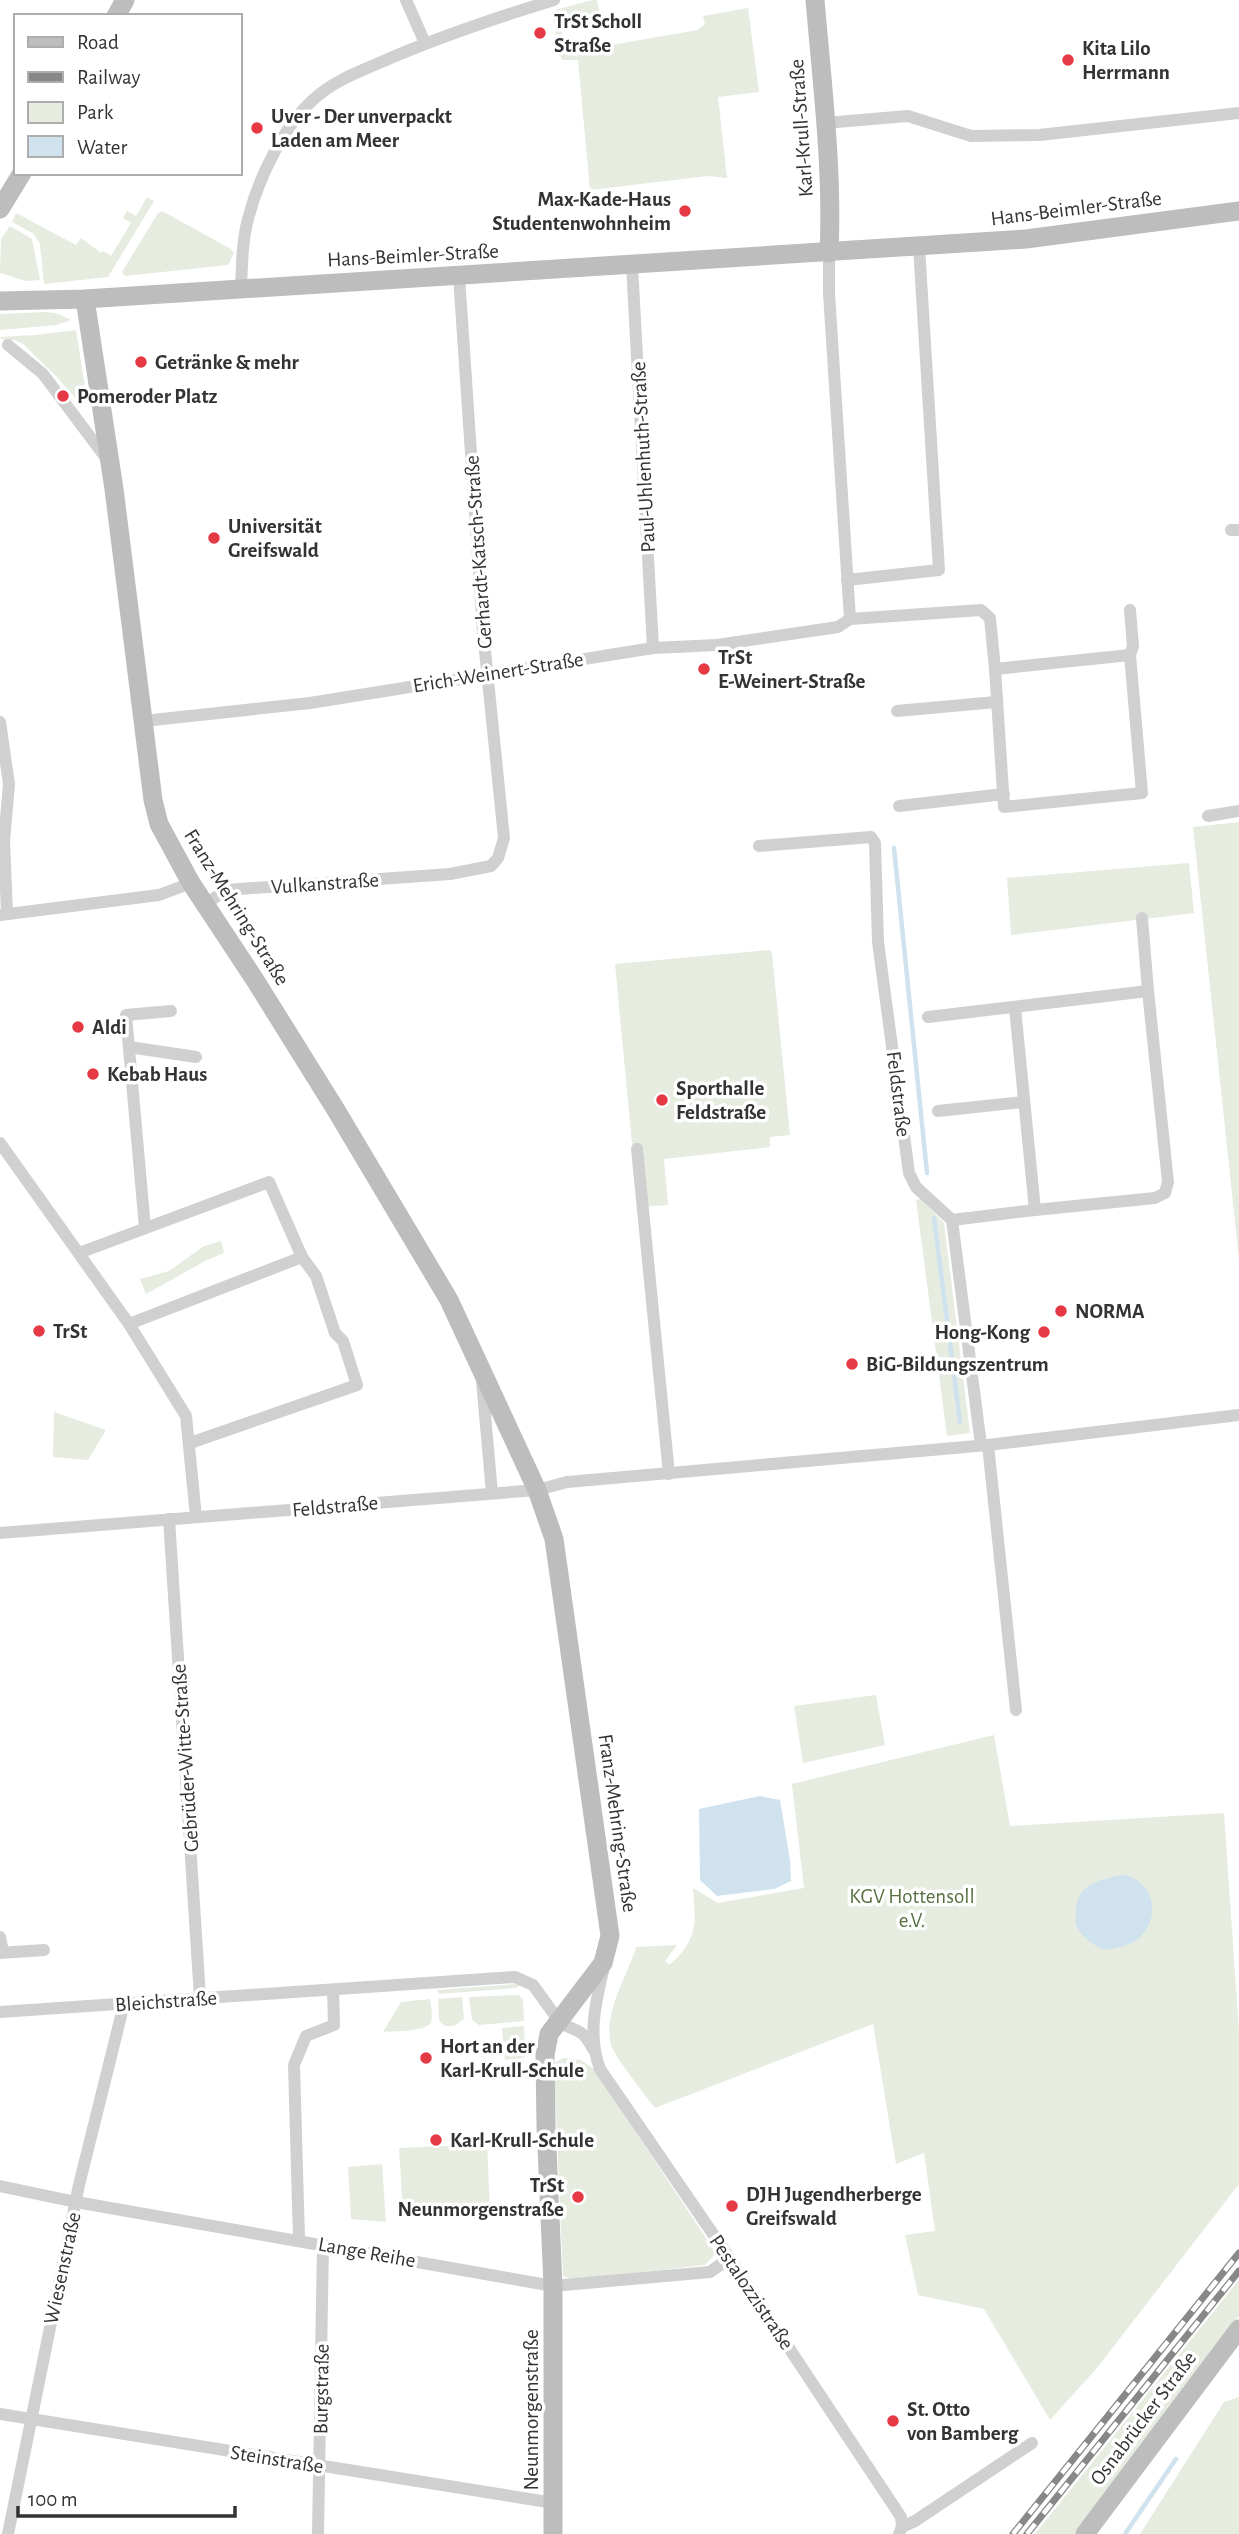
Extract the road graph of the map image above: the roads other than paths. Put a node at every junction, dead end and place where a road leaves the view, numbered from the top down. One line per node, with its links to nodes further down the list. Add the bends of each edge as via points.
1 (406, 0): 6 (street)
2 (508, 0): 5 (street)
3 (554, 0): 5 (street)
4 (815, 0): 8 (street, Karl-Krull-Straße)
5 (514, 13): 6 (street)
6 (425, 43): 16 (street, via 339,81 313,99 296,119 256,194 247,222)
7 (1239, 113): 8 (street, via 1039,135 971,136 908,116)
8 (825, 123): 13 (street, Karl-Krull-Straße)
9 (21, 175): 10 (street)
10 (0, 209)
11 (1239, 211): 12 (street, Hans-Beimler-Straße, via 1026,239)
12 (919, 247): 13 (street, Hans-Beimler-Straße); 21 (street, via 939,570)
13 (829, 253): 14 (street, Hans-Beimler-Straße); 21 (street)
14 (632, 265): 15 (street, Hans-Beimler-Straße); 24 (street, Paul-Uhlenhuth-Straße)
15 (459, 276): 16 (street, Hans-Beimler-Straße); 27 (street, Gerhardt-Katsch-Straße)
16 (241, 288): 17 (street, Hans-Beimler-Straße)
17 (85, 299): 18 (street, Hans-Beimler-Straße); 20 (street, Franz-Mehring-Straße)
18 (0, 301)
19 (8, 345): 20 (street, via 43,374)
20 (109, 461): 30 (street, Franz-Mehring-Straße)
21 (847, 580): 23 (street)
22 (1130, 610): 25 (street)
23 (850, 619): 24 (street, Erich-Weinert-Straße, via 838,627); 26 (street, Erich-Weinert-Straße, via 981,610 990,618)
24 (653, 648): 27 (street, Erich-Weinert-Straße)
25 (1130, 655): 26 (street); 32 (street, via 1142,793 1004,807)
26 (995, 669): 28 (street, Erich-Weinert-Straße)
27 (488, 675): 30 (street, Erich-Weinert-Straße, via 310,703); 37 (street, Gerhardt-Katsch-Straße, via 504,838 491,866)
28 (996, 702): 29 (street); 32 (street, Erich-Weinert-Straße)
29 (897, 711)
30 (144, 721): 38 (street, Franz-Mehring-Straße, via 159,824)
31 (0, 722): 40 (street, via 9,784)
32 (1004, 794): 33 (street)
33 (899, 806)
34 (1239, 811): 35 (street)
35 (1208, 816)
36 (759, 846): 53 (street, Feldstraße, via 871,837 875,843 878,942 909,1173 916,1187)
37 (450, 874): 39 (street, Vulkanstraße, via 225,890)
38 (191, 883): 39 (street, Franz-Mehring-Straße); 40 (street, via 159,895)
39 (205, 905): 58 (street, Franz-Mehring-Straße, via 336,1110 449,1300)
40 (4, 914)
41 (1142, 918): 42 (street)
42 (1148, 991): 43 (street); 52 (street, via 1168,1182 1165,1193 1156,1198)
43 (1015, 1008): 45 (street); 48 (street)
44 (171, 1011): 46 (street, via 126,1015)
45 (928, 1017)
46 (129, 1047): 47 (street); 54 (street)
47 (196, 1057)
48 (1023, 1102): 49 (street); 52 (street)
49 (938, 1111)
50 (0, 1143): 55 (street)
51 (637, 1149): 62 (street)
52 (1035, 1210): 53 (street)
53 (952, 1220): 61 (street)
54 (145, 1228): 55 (street); 56 (street, via 269,1182)
55 (79, 1253): 57 (street)
56 (302, 1257): 57 (street); 60 (street, via 316,1276 357,1385)
57 (129, 1324): 60 (street, via 186,1416)
58 (480, 1363): 63 (street, Franz-Mehring-Straße); 64 (street, Franz-Mehring-Straße)
59 (1239, 1415): 61 (street, Feldstraße)
60 (190, 1443): 65 (street)
61 (984, 1445): 62 (street, Feldstraße); 68 (street)
62 (669, 1474): 63 (street, Feldstraße, via 567,1482)
63 (537, 1490): 64 (street, Feldstraße); 72 (street, Franz-Mehring-Straße, via 554,1539 610,1920)
64 (492, 1493): 65 (street, Feldstraße)
65 (196, 1517): 66 (street, Feldstraße)
66 (169, 1519): 67 (street, Feldstraße); 74 (street, Gebrüder-Witte-Straße)
67 (0, 1532)
68 (1016, 1710)
69 (0, 1937): 71 (street)
70 (44, 1950): 71 (street)
71 (1, 1952)
72 (607, 1955): 77 (street); 78 (street, Pestalozzistraße, via 593,2023)
73 (333, 1990): 74 (street, Bleichstraße); 77 (street, Bleichstraße, via 515,1977 533,1985); 81 (street, via 334,2025 306,2036 294,2065)
74 (200, 1997): 75 (street, Bleichstraße)
75 (124, 2004): 76 (street, Bleichstraße); 80 (street, Wiesenstraße)
76 (0, 2012)
77 (559, 2021): 78 (street, Pestalozzistraße, via 580,2030); 84 (street, via 549,2034 545,2055)
78 (595, 2052): 83 (street, Pestalozzistraße, via 600,2068)
79 (0, 2186): 80 (street, Lange Reihe)
80 (76, 2202): 81 (street, Lange Reihe); 87 (street, Wiesenstraße)
81 (299, 2239): 82 (street, Lange Reihe)
82 (323, 2245): 84 (street, Lange Reihe); 89 (street, Burgstraße)
83 (726, 2253): 84 (street, Lange Reihe, via 724,2262 710,2272); 91 (street, Pestalozzistraße, via 901,2517)
84 (553, 2286): 90 (street, Neunmorgenstraße)
85 (1239, 2329): 95 (street, Osnabrücker Straße)
86 (0, 2414): 87 (street, Steinstraße)
87 (31, 2420): 89 (street, Steinstraße); 92 (street, Wiesenstraße)
88 (1032, 2443): 91 (street)
89 (320, 2465): 90 (street, Steinstraße); 93 (street, Burgstraße)
90 (554, 2503): 94 (street, Neunmorgenstraße)
91 (900, 2530)
92 (8, 2534)
93 (318, 2534)
94 (554, 2534)
95 (1085, 2534)

